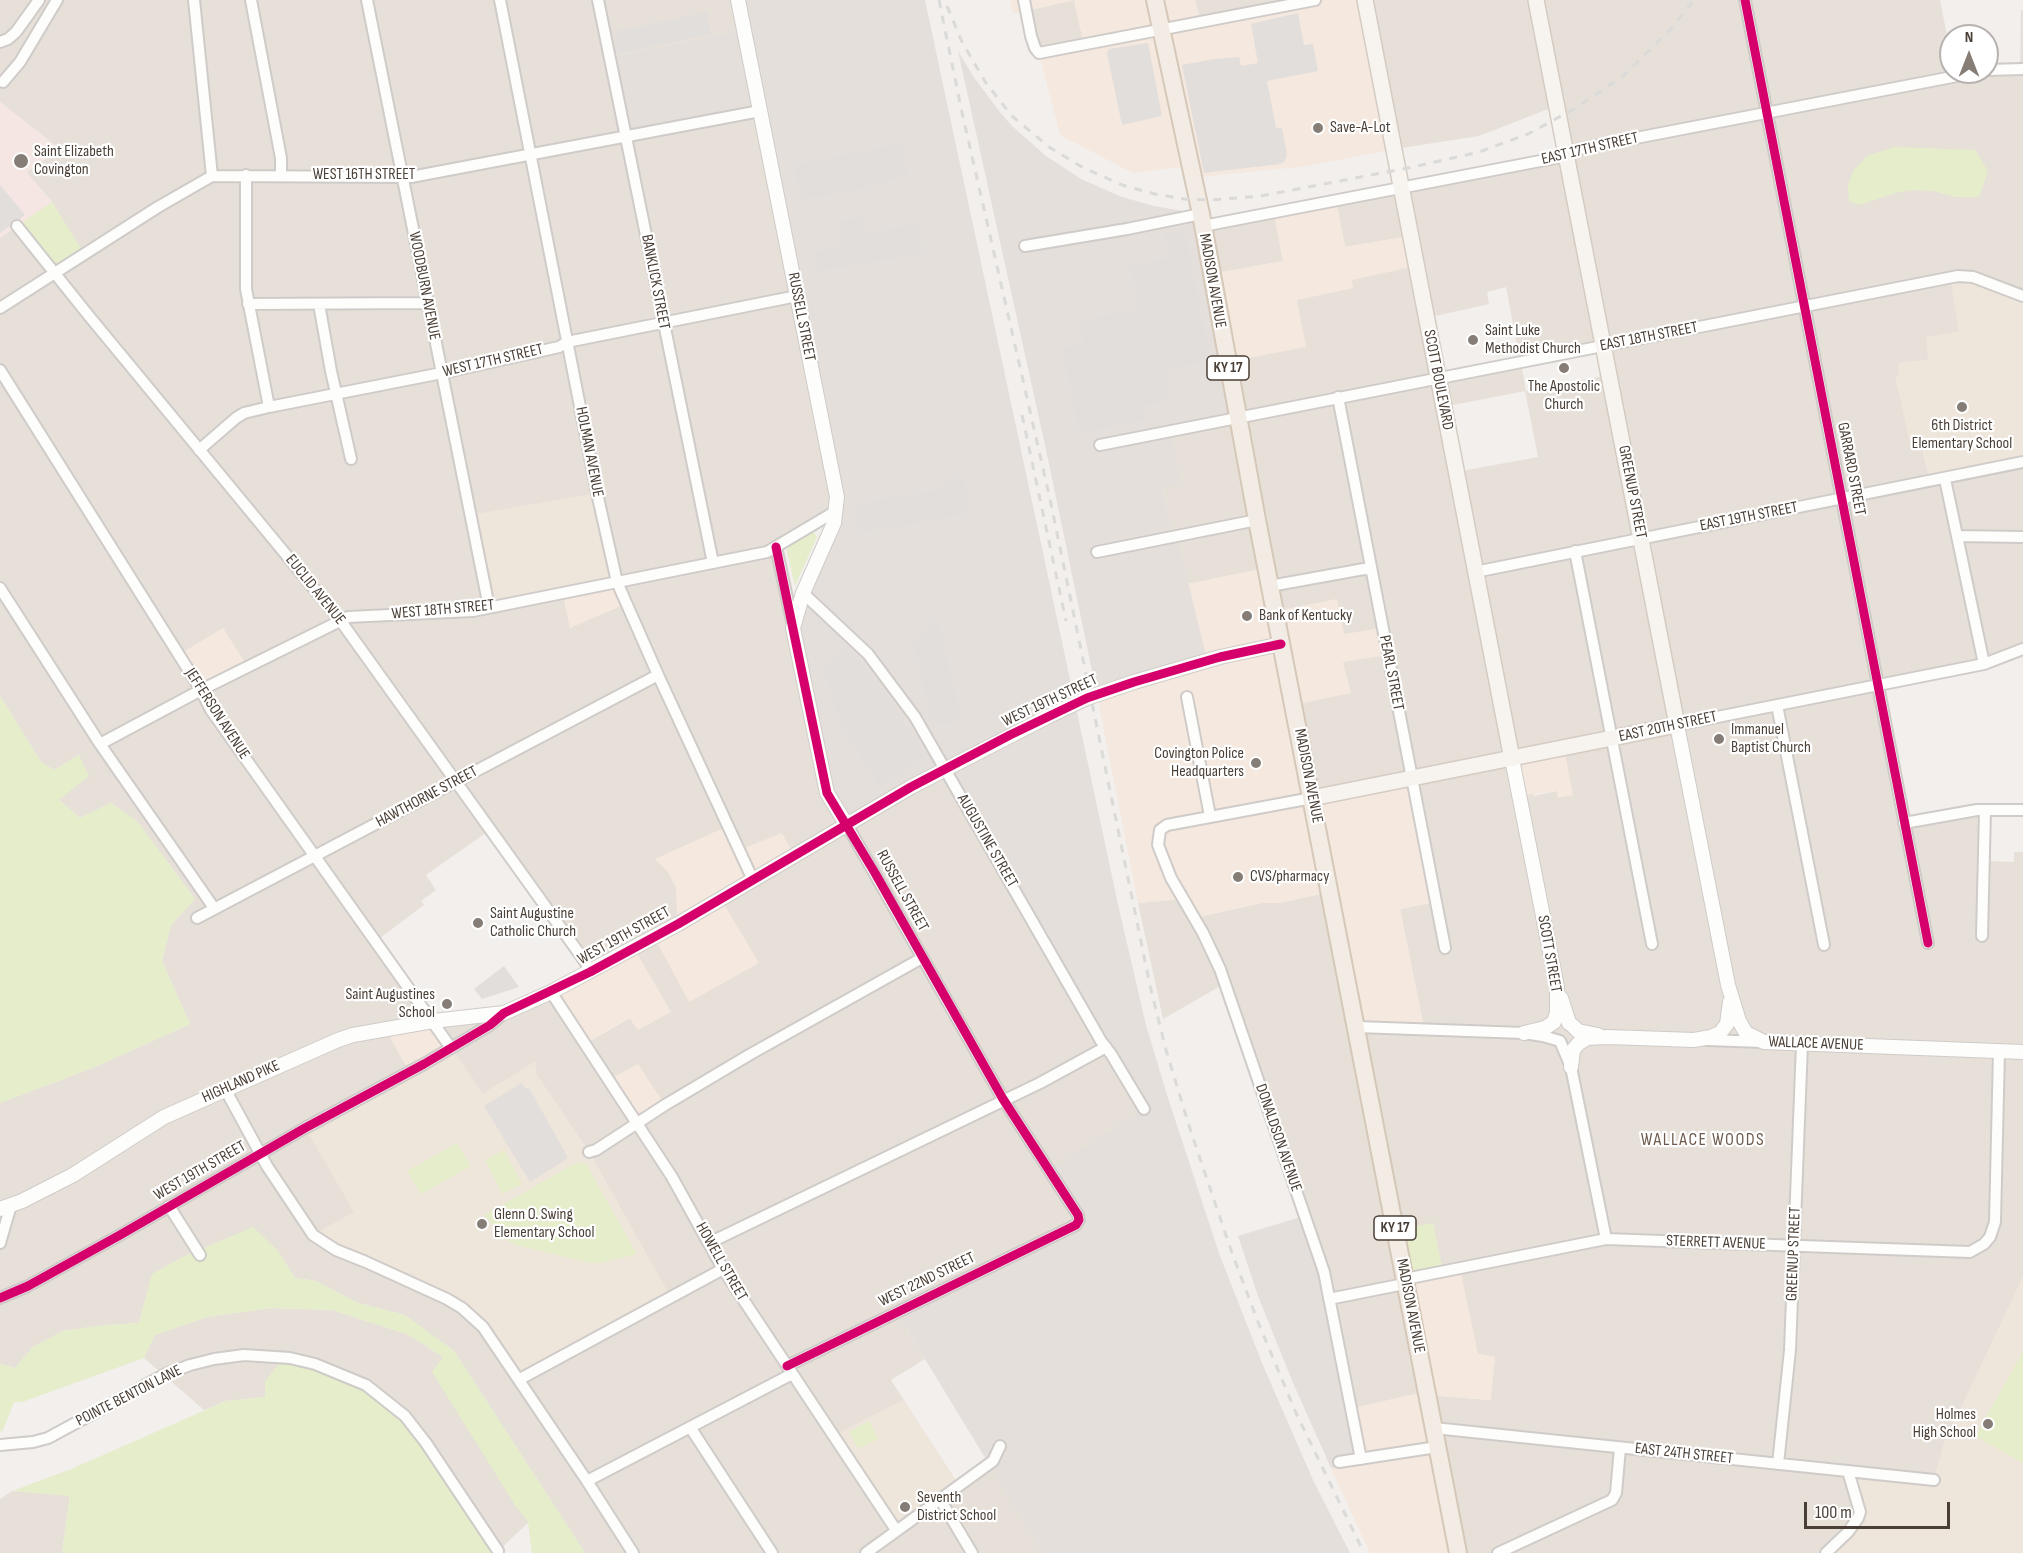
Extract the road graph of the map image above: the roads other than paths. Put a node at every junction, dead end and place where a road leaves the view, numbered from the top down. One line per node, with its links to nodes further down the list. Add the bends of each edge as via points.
1 (39, 0): 16 (street, via 16,32)
2 (57, 0): 20 (street, via 20,62)
3 (194, 0): 28 (street)
4 (251, 0): 27 (street)
5 (367, 0): 29 (street, WOODBURN AVENUE)
6 (500, 0): 24 (street, HOLMAN AVENUE)
7 (598, 0): 23 (street, BANKLICK STREET)
8 (738, 0): 21 (street, RUSSELL STREET)
9 (1024, 0): 15 (street, via 1039,53)
10 (1155, 0): 15 (main road, MADISON AVENUE / KY 17)
11 (1315, 0): 15 (street)
12 (1365, 0): 30 (main road, SCOTT BOULEVARD)
13 (1536, 0): 25 (main road, GREENUP STREET)
14 (1745, 0): 22 (street, GARRARD STREET)
15 (1161, 30): 31 (main road, MADISON AVENUE / KY 17)
16 (0, 42)
17 (2023, 69): 18 (street)
18 (1999, 70)
19 (1939, 79): 22 (street, EAST 17TH STREET)
20 (3, 82)
21 (760, 111): 23 (street, WEST 16TH STREET); 35 (street, RUSSELL STREET)
22 (1766, 112): 25 (street, EAST 17TH STREET, via 1579,149); 40 (street, GARRARD STREET)
23 (626, 136): 24 (street, WEST 16TH STREET); 42 (street, BANKLICK STREET)
24 (530, 155): 29 (street, WEST 16TH STREET); 43 (street, HOLMAN AVENUE)
25 (1566, 156): 30 (street, EAST 17TH STREET); 44 (main road, GREENUP STREET)
26 (246, 175): 27 (street, WEST 16TH STREET); 28 (street, WEST 16TH STREET); 38 (street)
27 (281, 175): 29 (street, WEST 16TH STREET)
28 (212, 176): 34 (street, WEST 16TH STREET)
29 (402, 177): 37 (street, WOODBURN AVENUE)
30 (1401, 188): 31 (street, EAST 17TH STREET); 47 (main road, SCOTT BOULEVARD)
31 (1202, 220): 33 (street); 51 (main road, MADISON AVENUE / KY 17)
32 (17, 226): 34 (street, EUCLID AVENUE)
33 (1025, 246)
34 (55, 274): 41 (street, WEST 16TH STREET); 53 (street, EUCLID AVENUE)
35 (797, 296): 42 (street, WEST 17TH STREET); 58 (street, RUSSELL STREET, via 837,497)
36 (2023, 296): 40 (street, EAST 18TH STREET, via 1973,277 1958,276)
37 (427, 303): 39 (street); 46 (street, WOODBURN AVENUE)
38 (248, 304): 39 (street); 50 (street)
39 (319, 304): 48 (street)
40 (1804, 306): 44 (street, EAST 18TH STREET); 57 (street, GARRARD STREET)
41 (0, 308)
42 (663, 322): 43 (street, WEST 17TH STREET); 66 (street, BANKLICK STREET)
43 (567, 342): 46 (street, WEST 17TH STREET); 69 (street, HOLMAN AVENUE)
44 (1603, 346): 47 (street, EAST 18TH STREET); 62 (main road, GREENUP STREET)
45 (0, 370): 81 (street, JEFFERSON AVENUE)
46 (442, 373): 48 (street, WEST 17TH STREET); 73 (street, WOODBURN AVENUE)
47 (1437, 378): 49 (street, EAST 18TH STREET); 68 (main road, SCOTT BOULEVARD)
48 (336, 394): 50 (street, WEST 17TH STREET); 54 (street)
49 (1338, 397): 51 (street, EAST 18TH STREET); 67 (street, PEARL STREET)
50 (269, 407): 53 (street, WEST 17TH STREET, via 236,418)
51 (1237, 418): 52 (street); 59 (main road, MADISON AVENUE / KY 17)
52 (1100, 444)
53 (199, 450): 74 (street, EUCLID AVENUE)
54 (351, 459)
55 (2023, 462): 56 (street, EAST 19TH STREET)
56 (1945, 479): 57 (street, EAST 19TH STREET); 60 (street)
57 (1841, 499): 62 (street, EAST 19TH STREET); 80 (street, GARRARD STREET)
58 (836, 511): 63 (street, WEST 18TH STREET); 72 (street, RUSSELL STREET)
59 (1257, 520): 65 (street); 70 (main road, MADISON AVENUE / KY 17)
60 (1958, 536): 61 (street); 78 (street)
61 (2023, 537)
62 (1641, 538): 64 (street, EAST 19TH STREET); 84 (main road, GREENUP STREET)
63 (776, 547): 66 (street, WEST 18TH STREET); 75 (street, RUSSELL STREET)
64 (1575, 551): 68 (street, EAST 19TH STREET); 85 (street)
65 (1097, 552)
66 (713, 563): 69 (street, WEST 18TH STREET)
67 (1371, 570): 70 (street); 89 (street, PEARL STREET)
68 (1475, 572): 87 (main road, SCOTT BOULEVARD)
69 (617, 582): 73 (street, WEST 18TH STREET); 79 (street, HOLMAN AVENUE)
70 (1270, 586): 76 (main road, MADISON AVENUE / KY 17)
71 (0, 588): 86 (street)
72 (803, 593): 75 (street, RUSSELL STREET); 88 (street, AUGUSTINE STREET, via 868,654 915,717)
73 (489, 607): 74 (street, WEST 18TH STREET)
74 (340, 620): 81 (street, WEST 18TH STREET); 90 (street, EUCLID AVENUE)
75 (793, 628): 96 (street, RUSSELL STREET, via 828,793)
76 (1281, 644): 88 (street, WEST 19TH STREET, bridge, via 1220,657 1087,698); 91 (main road, MADISON AVENUE / KY 17)
77 (2023, 649): 78 (street, EAST 20TH STREET)
78 (1984, 664): 80 (street, EAST 20TH STREET)
79 (658, 675): 90 (street, HAWTHORNE STREET); 98 (street, HOLMAN AVENUE)
80 (1877, 685): 83 (street, EAST 20TH STREET); 95 (street, GARRARD STREET)
81 (201, 690): 86 (street, WEST 18TH STREET); 97 (street, JEFFERSON AVENUE)
82 (1186, 697): 94 (street)
83 (1777, 705): 84 (street, EAST 20TH STREET); 104 (street)
84 (1677, 725): 85 (main road, EAST 20TH STREET); 108 (street, GREENUP STREET)
85 (1613, 739): 87 (main road, EAST 20TH STREET); 103 (street)
86 (99, 744): 99 (street)
87 (1512, 759): 89 (main road, EAST 20TH STREET); 109 (street, SCOTT STREET)
88 (946, 770): 96 (street, WEST 19TH STREET); 119 (street, AUGUSTINE STREET)
89 (1412, 779): 91 (main road, EAST 20TH STREET); 105 (street, PEARL STREET)
90 (457, 781): 97 (street, HAWTHORNE STREET); 107 (street, EUCLID AVENUE)
91 (1312, 798): 94 (street); 113 (main road, MADISON AVENUE / KY 17)
92 (1985, 810): 93 (street); 95 (street); 101 (street)
93 (2023, 810)
94 (1210, 816): 141 (street, DONALDSON AVENUE, via 1167,825 1160,830 1158,845 1171,878 1220,969 1324,1272)
95 (1904, 823): 102 (street, GARRARD STREET)
96 (847, 825): 98 (street, WEST 19TH STREET); 106 (street, RUSSELL STREET)
97 (314, 856): 99 (street, HAWTHORNE STREET); 112 (street, JEFFERSON AVENUE)
98 (753, 879): 107 (street, WEST 19TH STREET)
99 (214, 908): 100 (street, HAWTHORNE STREET)
100 (197, 918)
101 (1982, 936)
102 (1928, 943)
103 (1652, 944)
104 (1824, 945)
105 (1445, 948)
106 (922, 958): 125 (street, RUSSELL STREET); 127 (street)
107 (590, 972): 110 (street, WEST 19TH STREET)
108 (1728, 985): 116 (street, via 1727,1024 1720,1033); 117 (street, via 1742,1028)
109 (1557, 987): 114 (street, SCOTT STREET, via 1554,1022); 115 (street, WALLACE AVENUE, via 1569,1023 1578,1030)
110 (551, 992): 111 (street, WEST 19TH STREET); 127 (street, HOWELL STREET)
111 (504, 1013): 112 (street, HIGHLAND PIKE); 120 (street, WEST 19TH STREET)
112 (433, 1021): 120 (street, JEFFERSON AVENUE); 124 (street, HIGHLAND PIKE, via 353,1035)
113 (1357, 1027): 114 (street); 139 (main road, MADISON AVENUE / KY 17)
114 (1524, 1033): 123 (street, via 1560,1041)
115 (1608, 1037): 116 (street, WALLACE AVENUE); 123 (street, WALLACE AVENUE, via 1587,1038 1579,1043 1573,1050)
116 (1694, 1040): 117 (street, WALLACE AVENUE)
117 (1764, 1042): 118 (street, WALLACE AVENUE)
118 (1802, 1044): 121 (street, WALLACE AVENUE); 136 (street, GREENUP STREET)
119 (1106, 1047): 125 (street); 126 (street, AUGUSTINE STREET)
120 (451, 1048): 129 (street, WEST 19TH STREET)
121 (1999, 1051): 122 (street, WALLACE AVENUE); 136 (street, STERRETT AVENUE, via 1995,1222 1984,1244 1963,1253)
122 (2023, 1052)
123 (1571, 1067): 133 (street)
124 (225, 1089): 129 (street); 131 (street, HIGHLAND PIKE, via 164,1117 73,1174)
125 (1003, 1099): 132 (street, RUSSELL STREET); 135 (street)
126 (1144, 1108)
127 (637, 1123): 128 (street); 135 (street, HOWELL STREET)
128 (589, 1152)
129 (261, 1154): 130 (street, WEST 19TH STREET); 143 (street, via 321,1242 462,1308 483,1327)
130 (169, 1206): 137 (street); 140 (street, WEST 19TH STREET)
131 (5, 1207): 134 (street)
132 (1079, 1220): 142 (street, WEST 22ND STREET, via 1076,1225 858,1331)
133 (1606, 1239): 136 (street, STERRETT AVENUE); 139 (street, STERRETT AVENUE)
134 (0, 1243)
135 (709, 1243): 138 (street, HOWELL STREET)
136 (1794, 1246): 152 (street, GREENUP STREET, via 1790,1350)
137 (200, 1255)
138 (723, 1269): 142 (street, HOWELL STREET); 143 (street)
139 (1405, 1279): 141 (street, STERRETT AVENUE, via 1399,1285); 145 (main road, MADISON AVENUE / KY 17)
140 (0, 1298)
141 (1329, 1299): 150 (street, DONALDSON AVENUE)
142 (789, 1370): 144 (street, WEST 22ND STREET); 157 (street, HOWELL STREET)
143 (520, 1379): 155 (street)
144 (690, 1427): 155 (street, WEST 22ND STREET); 160 (street)
145 (1434, 1428): 148 (main road, MADISON AVENUE / KY 17); 149 (street, EAST 24TH STREET)
146 (0, 1445): 158 (street, POINTE BENTON LANE, via 48,1438 190,1365 244,1355 290,1358 366,1385 405,1416)
147 (1000, 1446): 156 (street, via 993,1461)
148 (1437, 1447): 150 (street); 163 (main road, MADISON AVENUE / KY 17)
149 (1620, 1448): 152 (street, EAST 24TH STREET); 164 (street, via 1612,1500)
150 (1360, 1459): 151 (street)
151 (1339, 1462)
152 (1778, 1464): 153 (street, EAST 24TH STREET)
153 (1848, 1471): 154 (street, EAST 24TH STREET); 165 (street, via 1860,1512 1848,1532)
154 (1934, 1480)
155 (587, 1481): 159 (street)
156 (940, 1499): 157 (street); 162 (street)
157 (896, 1530): 161 (street)
158 (498, 1551)
159 (633, 1553)
160 (772, 1553)
161 (866, 1553)
162 (972, 1553)
163 (1458, 1553)
164 (1498, 1553)
165 (1826, 1553)

